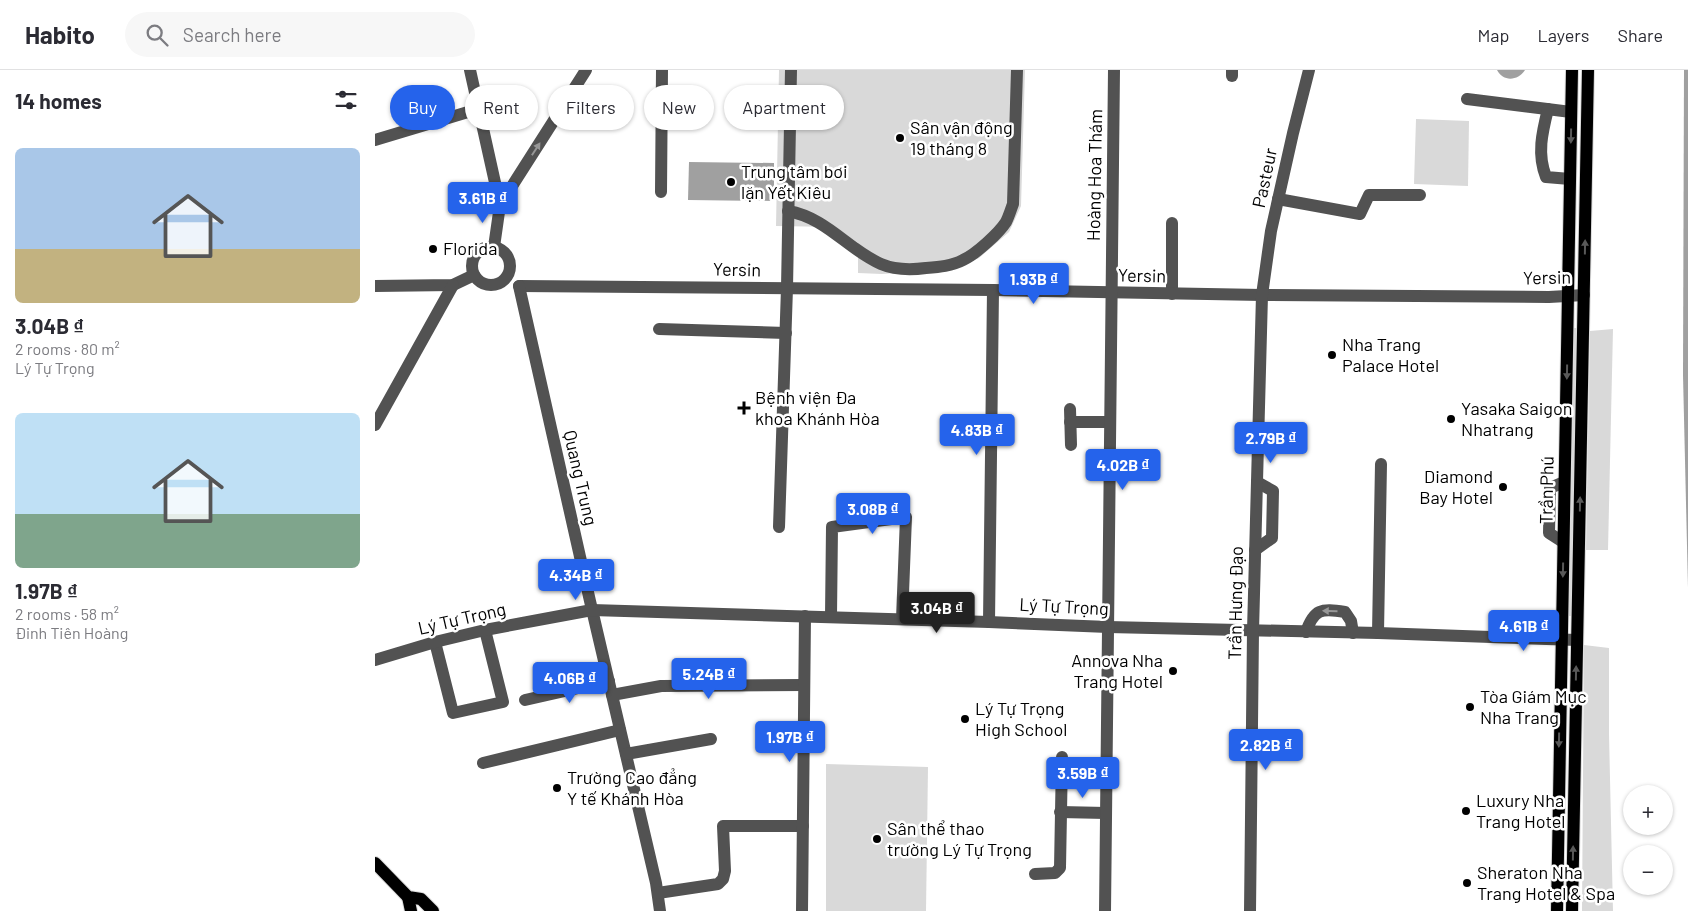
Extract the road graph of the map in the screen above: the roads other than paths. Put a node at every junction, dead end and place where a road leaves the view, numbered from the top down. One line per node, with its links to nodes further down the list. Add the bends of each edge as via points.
1 (470, 70): 10 (street)
2 (586, 70): 21 (street, one-way to 2)
3 (662, 70): 18 (street)
4 (791, 70): 22 (street)
5 (1017, 70): 22 (street, via 1013,204 1006,222 965,260 947,266 895,268 867,256 813,218)
6 (1114, 70): 32 (street, Hoàng Hoa Thám)
7 (1309, 70): 20 (street, Pasteur)
8 (1572, 70): 13 (main road, Trần Phú)
9 (1588, 70): 35 (main road, Trần Phú, one-way to 9)
10 (473, 85)
11 (1467, 100): 12 (street)
12 (1548, 109): 13 (street); 17 (street, via 1541,138 1543,169 1546,177)
13 (1571, 112): 17 (main road, Trần Phú, one-way to 17)
14 (465, 113): 16 (street)
15 (483, 130): 21 (street)
16 (375, 140)
17 (1570, 179): 36 (main road, Trần Phú)
18 (661, 192)
19 (1420, 196): 20 (street, via 1369,195 1360,214)
20 (1278, 199): 34 (street, Pasteur)
21 (500, 205): 24 (street)
22 (788, 211): 30 (street)
23 (1172, 223): 33 (street)
24 (494, 247): 25 (street, via 484,249 475,258); 26 (street, via 507,256 510,269)
25 (475, 275): 26 (street, via 487,284 495,284); 27 (street)
26 (507, 276): 29 (street)
27 (453, 285): 28 (street); 40 (street)
28 (375, 286)
29 (519, 286): 30 (street, Yersin); 44 (street, Quang Trung)
30 (787, 288): 31 (street, Yersin); 38 (street)
31 (993, 290): 32 (street, Yersin); 48 (street)
32 (1111, 294): 33 (street, Yersin); 39 (street, Hoàng Hoa Thám)
33 (1172, 294): 34 (street, Yersin)
34 (1261, 295): 36 (street, Yersin); 51 (street, Trần Hưng Đạo)
35 (1584, 295): 36 (street, Yersin); 56 (main road, Trần Phú, one-way to 35)
36 (1568, 296): 55 (main road, Trần Phú, one-way to 55, via 1563,542)
37 (659, 329): 38 (street)
38 (786, 333): 43 (street)
39 (1110, 422): 41 (street, via 1070,416); 49 (street, Hoàng Hoa Thám)
40 (375, 425)
41 (1071, 445)
42 (1381, 464): 54 (street)
43 (779, 527)
44 (592, 610): 45 (street, Lý Tự Trọng); 50 (street, Lý Tự Trọng); 59 (street, Quang Trung)
45 (805, 616): 46 (street, Lý Tự Trọng); 60 (street)
46 (831, 616): 47 (street, Lý Tự Trọng); 47 (street, via 832,527 906,517)
47 (902, 619): 48 (street, Lý Tự Trọng)
48 (989, 622): 49 (street, Lý Tự Trọng)
49 (1108, 627): 51 (street, Lý Tự Trọng); 69 (street, Hoàng Hoa Thám)
50 (485, 630): 57 (street, Lý Tự Trọng); 57 (street, via 503,702 453,713)
51 (1253, 631): 52 (street, Lý Tự Trọng); 80 (street, Trần Hưng Đạo)
52 (1306, 632): 53 (street, Lý Tự Trọng); 53 (street, one-way to 52, via 1345,612 1331,610 1317,612)
53 (1353, 633): 54 (street, Lý Tự Trọng)
54 (1378, 633): 55 (street, Lý Tự Trọng)
55 (1555, 639): 56 (street, Lý Tự Trọng); 81 (main road, Trần Phú, one-way to 81)
56 (1577, 640): 82 (main road, Trần Phú, one-way to 56)
57 (435, 642): 58 (street, Lý Tự Trọng)
58 (375, 660)
59 (609, 681): 61 (street, Quang Trung); 62 (street)
60 (804, 686): 61 (street, via 661,686); 70 (street)
61 (612, 695): 63 (street, Quang Trung)
62 (525, 700)
63 (620, 730): 65 (street, Quang Trung); 67 (street)
64 (711, 739): 65 (street)
65 (626, 754): 73 (street, Quang Trung)
66 (1062, 757): 68 (street)
67 (483, 763)
68 (1061, 812): 69 (street); 72 (street, via 1060,868 1055,873)
69 (1106, 813): 79 (street, Hoàng Hoa Thám)
70 (803, 826): 73 (street, via 723,826 725,871 718,884); 78 (street)
71 (375, 864): 74 (main road)
72 (1035, 874)
73 (658, 893): 77 (street, Quang Trung)
74 (408, 896): 75 (main road); 76 (main road, via 421,899)
75 (411, 911)
76 (433, 911)
77 (661, 911)
78 (802, 911)
79 (1105, 911)
80 (1250, 911)
81 (1557, 911)
82 (1572, 911)

